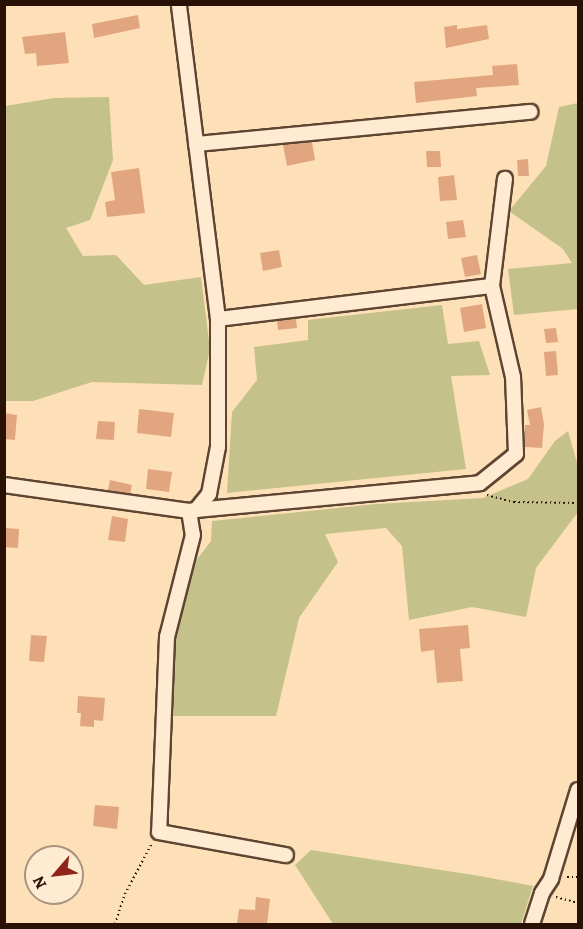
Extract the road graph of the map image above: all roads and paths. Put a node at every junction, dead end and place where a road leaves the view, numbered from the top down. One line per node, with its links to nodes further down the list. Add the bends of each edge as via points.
1 (179, 4): 3 (street)
2 (530, 112): 3 (street)
3 (196, 144): 6 (street)
4 (505, 179): 5 (street)
5 (492, 286): 6 (street); 10 (street, via 513,377 516,454 480,483)
6 (218, 319): 10 (street, via 218,447 209,494)
7 (4, 485): 10 (street)
8 (483, 494): 9 (path, via 514,502)
9 (579, 503)
10 (192, 510): 12 (street, via 193,535 167,637)
11 (579, 790): 14 (street, via 551,879)
12 (159, 832): 13 (street); 16 (path, via 124,894)
13 (286, 855)
14 (542, 893): 15 (path); 17 (street)
15 (579, 903)
16 (115, 924)
17 (532, 924)

